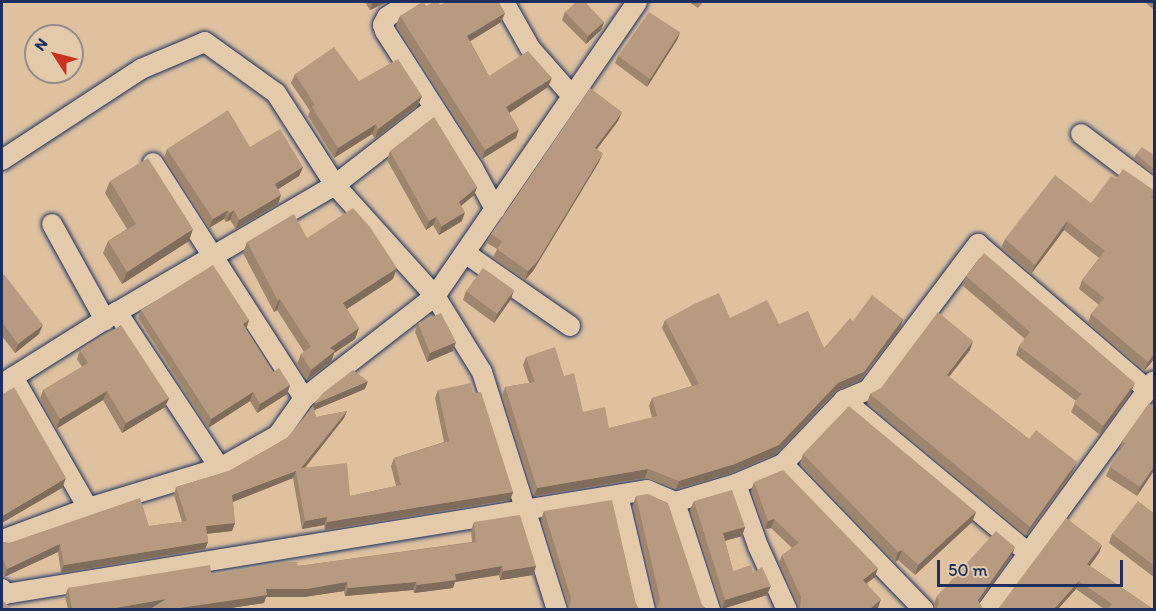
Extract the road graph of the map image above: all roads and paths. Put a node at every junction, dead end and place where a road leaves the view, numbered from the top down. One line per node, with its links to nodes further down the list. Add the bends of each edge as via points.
1 (411, 2): 5 (street, via 387,17 383,25)
2 (504, 2): 4 (street, via 530,48)
3 (637, 2): 4 (street)
4 (572, 96): 11 (street)
5 (434, 108): 9 (street); 11 (street)
6 (1081, 134): 10 (street)
7 (2, 160): 9 (street, via 141,69 205,42 276,93)
8 (153, 163): 14 (street)
9 (335, 185): 14 (street); 15 (street)
10 (1155, 189)
11 (495, 209): 13 (street)
12 (52, 224): 16 (street)
13 (465, 253): 15 (street); 17 (street)
14 (214, 258): 16 (street); 20 (street)
15 (435, 296): 20 (street); 28 (street, via 483,372)
16 (111, 316): 18 (street); 23 (street)
17 (570, 326)
18 (7, 381): 27 (street)
19 (1151, 385): 21 (street, via 978,244 868,390); 30 (street)
20 (304, 398): 23 (street, via 278,435)
21 (844, 400): 22 (street); 30 (street)
22 (783, 464): 24 (street); 36 (street)
23 (220, 468): 27 (street)
24 (736, 484): 26 (street); 35 (street, via 758,546)
25 (618, 495): 26 (street, via 647,490); 28 (street); 33 (street)
26 (675, 502): 34 (street)
27 (88, 508): 29 (street)
28 (527, 511): 31 (street, via 5,594); 32 (street)
29 (2, 540)
30 (1028, 553): 37 (street)
31 (2, 590)
32 (557, 609)
33 (645, 609)
34 (710, 609)
35 (787, 609)
36 (924, 609)
37 (987, 609)

